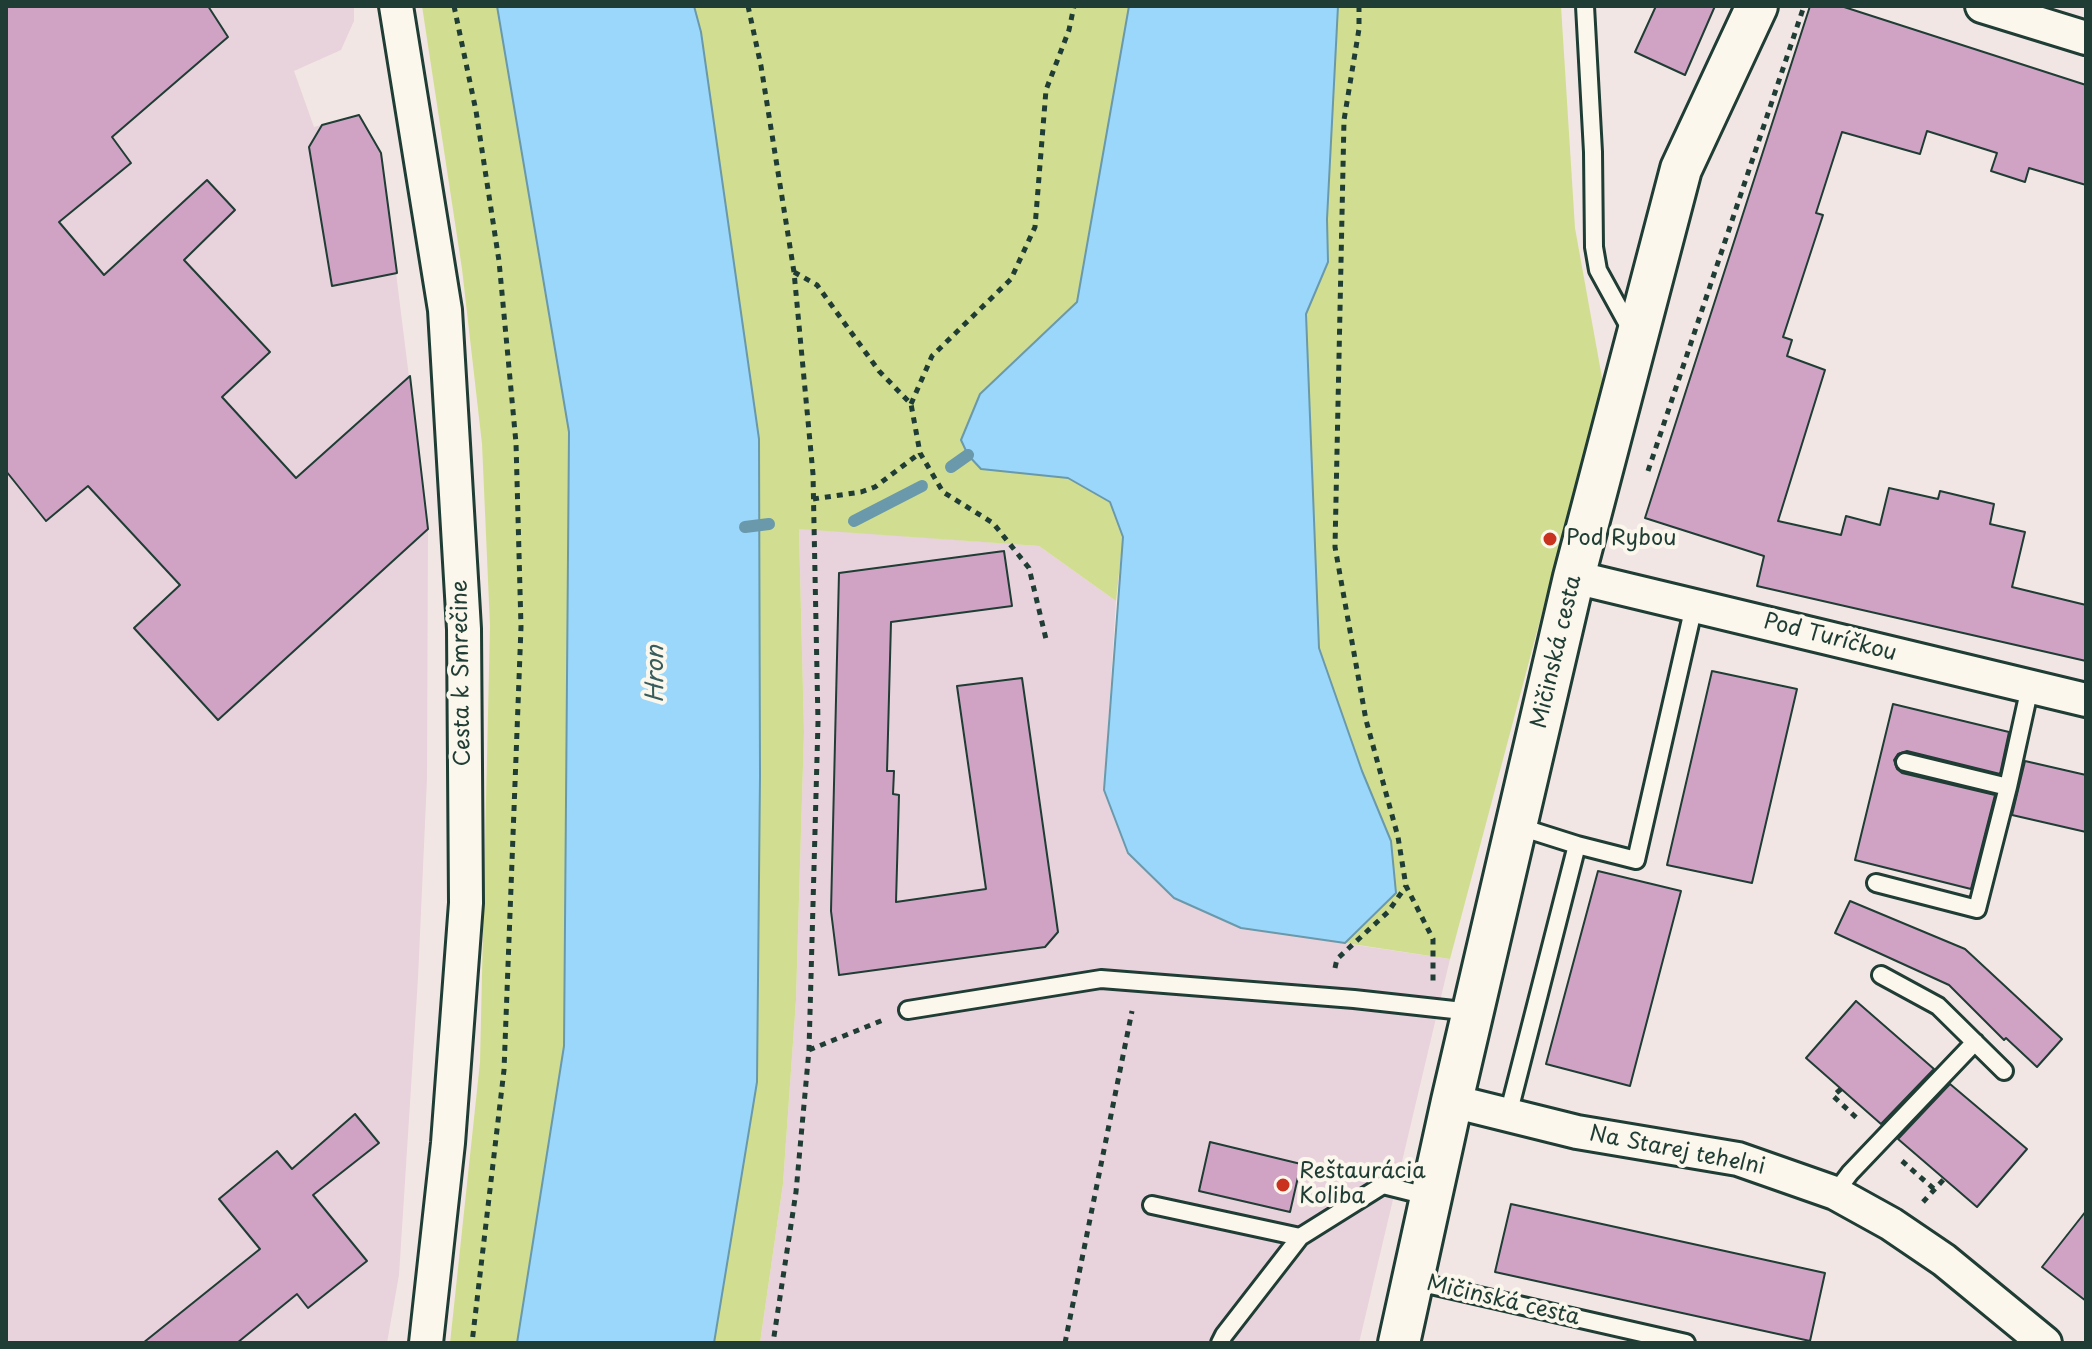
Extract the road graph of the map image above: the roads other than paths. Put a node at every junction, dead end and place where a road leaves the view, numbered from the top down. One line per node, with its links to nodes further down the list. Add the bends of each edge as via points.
1 (396, 6): 28 (street, Cesta k Smrečine, via 445,310 464,629 466,903)
2 (1585, 6): 6 (lane, via 1594,247 1598,270)
3 (1757, 6): 6 (street, Mičinská cesta, via 1681,169)
4 (1982, 6): 5 (street)
5 (2086, 38)
6 (1637, 340): 7 (street, Mičinská cesta)
7 (1574, 577): 8 (street, Pod Turíčkou); 13 (street, Mičinská cesta)
8 (1694, 606): 9 (street, Pod Turíčkou); 14 (lane, via 1636,860)
9 (2030, 687): 10 (street, Pod Turíčkou); 12 (lane)
10 (2086, 700)
11 (1905, 762): 12 (lane)
12 (2008, 787): 15 (lane, via 1977,909)
13 (1516, 826): 14 (lane); 18 (street, Mičinská cesta)
14 (1577, 845): 22 (lane)
15 (1876, 883)
16 (1881, 975): 19 (lane, via 1938,1006)
17 (908, 1010): 18 (lane, via 1101,979)
18 (1473, 1012): 21 (street, Mičinská cesta)
19 (1975, 1042): 20 (lane); 23 (lane)
20 (2004, 1071)
21 (1452, 1101): 22 (street, Na Starej tehelni); 24 (street, Mičinská cesta)
22 (1508, 1115): 23 (street, Na Starej tehelni, via 1738,1159)
23 (1835, 1193): 32 (street, Na Starej tehelni, via 1944,1260)
24 (1431, 1197): 26 (lane, via 1383,1185); 27 (street, Mičinská cesta)
25 (1152, 1205): 26 (lane)
26 (1300, 1237): 29 (lane)
27 (1413, 1281): 30 (street, Mičinská cesta); 31 (lane, Mičinská cesta)
28 (426, 1343)
29 (1220, 1343)
30 (1399, 1343)
31 (1686, 1343)
32 (2045, 1343)

